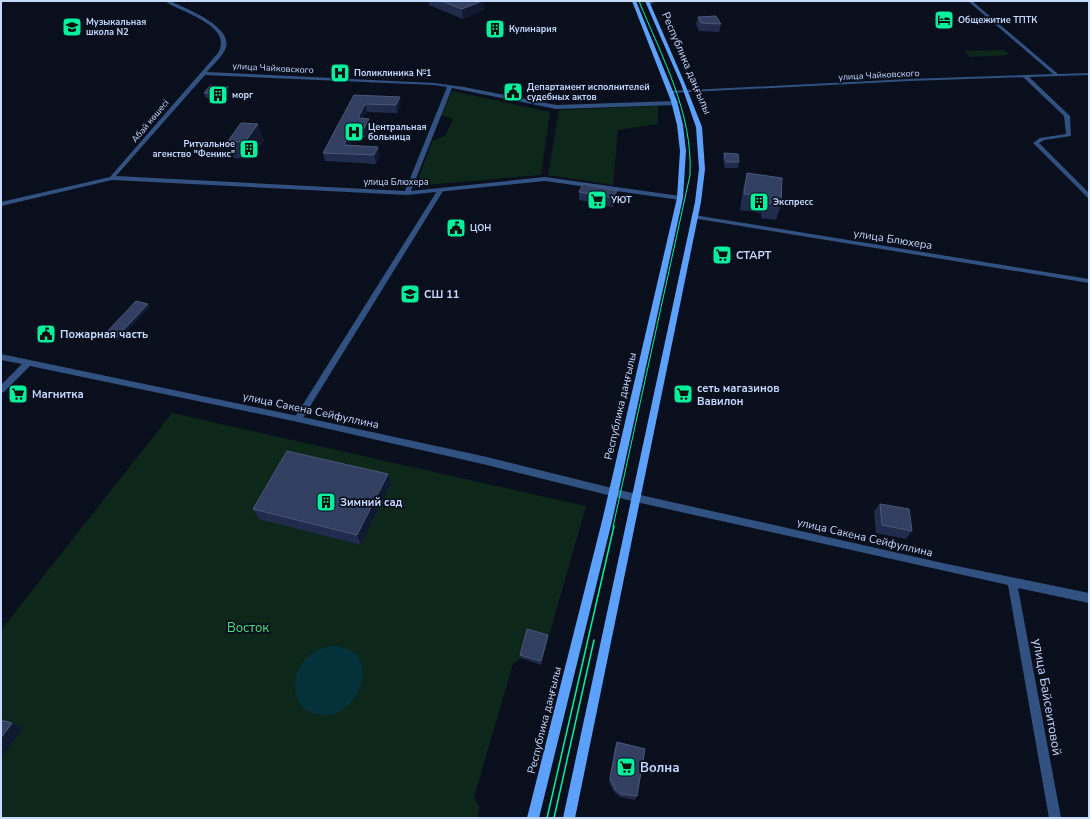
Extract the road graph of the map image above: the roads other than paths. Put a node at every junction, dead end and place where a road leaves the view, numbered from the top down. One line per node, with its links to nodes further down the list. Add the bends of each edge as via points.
1 (167, 1): 6 (street, Абай көшесі, via 204,20 222,35 224,48)
2 (634, 1): 11 (main road, Республика даңғылы)
3 (654, 1): 5 (street)
4 (970, 1): 8 (street)
5 (647, 2): 12 (main road, Республика даңғылы)
6 (203, 73): 10 (street, улица Чайковского); 14 (street, Абай көшесі)
7 (1089, 74): 8 (street, улица Чайковского)
8 (1057, 75): 9 (street, улица Чайковского)
9 (1025, 76): 12 (street, улица Чайковского); 17 (street, via 1067,116 1069,135 1042,139 1036,143)
10 (450, 86): 13 (street, улица Чайковского, via 556,107); 16 (street)
11 (670, 92): 12 (street, улица Чайковского); 13 (main road, Республика даңғылы)
12 (686, 92): 20 (main road, Республика даңғылы, via 699,127 702,155 698,202)
13 (675, 103): 18 (main road, Республика даңғылы, via 683,151)
14 (112, 178): 16 (street, улица Блюхера); 19 (street)
15 (440, 191): 16 (street, улица Блюхера); 18 (street, улица Блюхера, via 545,179); 25 (street)
16 (407, 193)
17 (1089, 196)
18 (680, 198): 26 (main road, Республика даңғылы)
19 (1, 204)
20 (694, 217): 21 (street, улица Блюхера); 27 (main road, Республика даңғылы)
21 (1089, 281)
22 (1, 357): 23 (street, улица Сакена Сейфуллина)
23 (28, 363): 24 (street); 25 (street, улица Сакена Сейфуллина)
24 (1, 390)
25 (298, 419): 26 (street, улица Сакена Сейфуллина)
26 (614, 492): 27 (street, улица Сакена Сейфуллина); 30 (main road, Республика даңғылы)
27 (636, 498): 28 (street, улица Сакена Сейфуллина); 31 (main road, Республика даңғылы)
28 (1012, 581): 29 (street, улица Сакена Сейфуллина); 32 (street, улица Байсеитовой)
29 (1089, 598)
30 (533, 818)
31 (569, 818)
32 (1055, 818)

